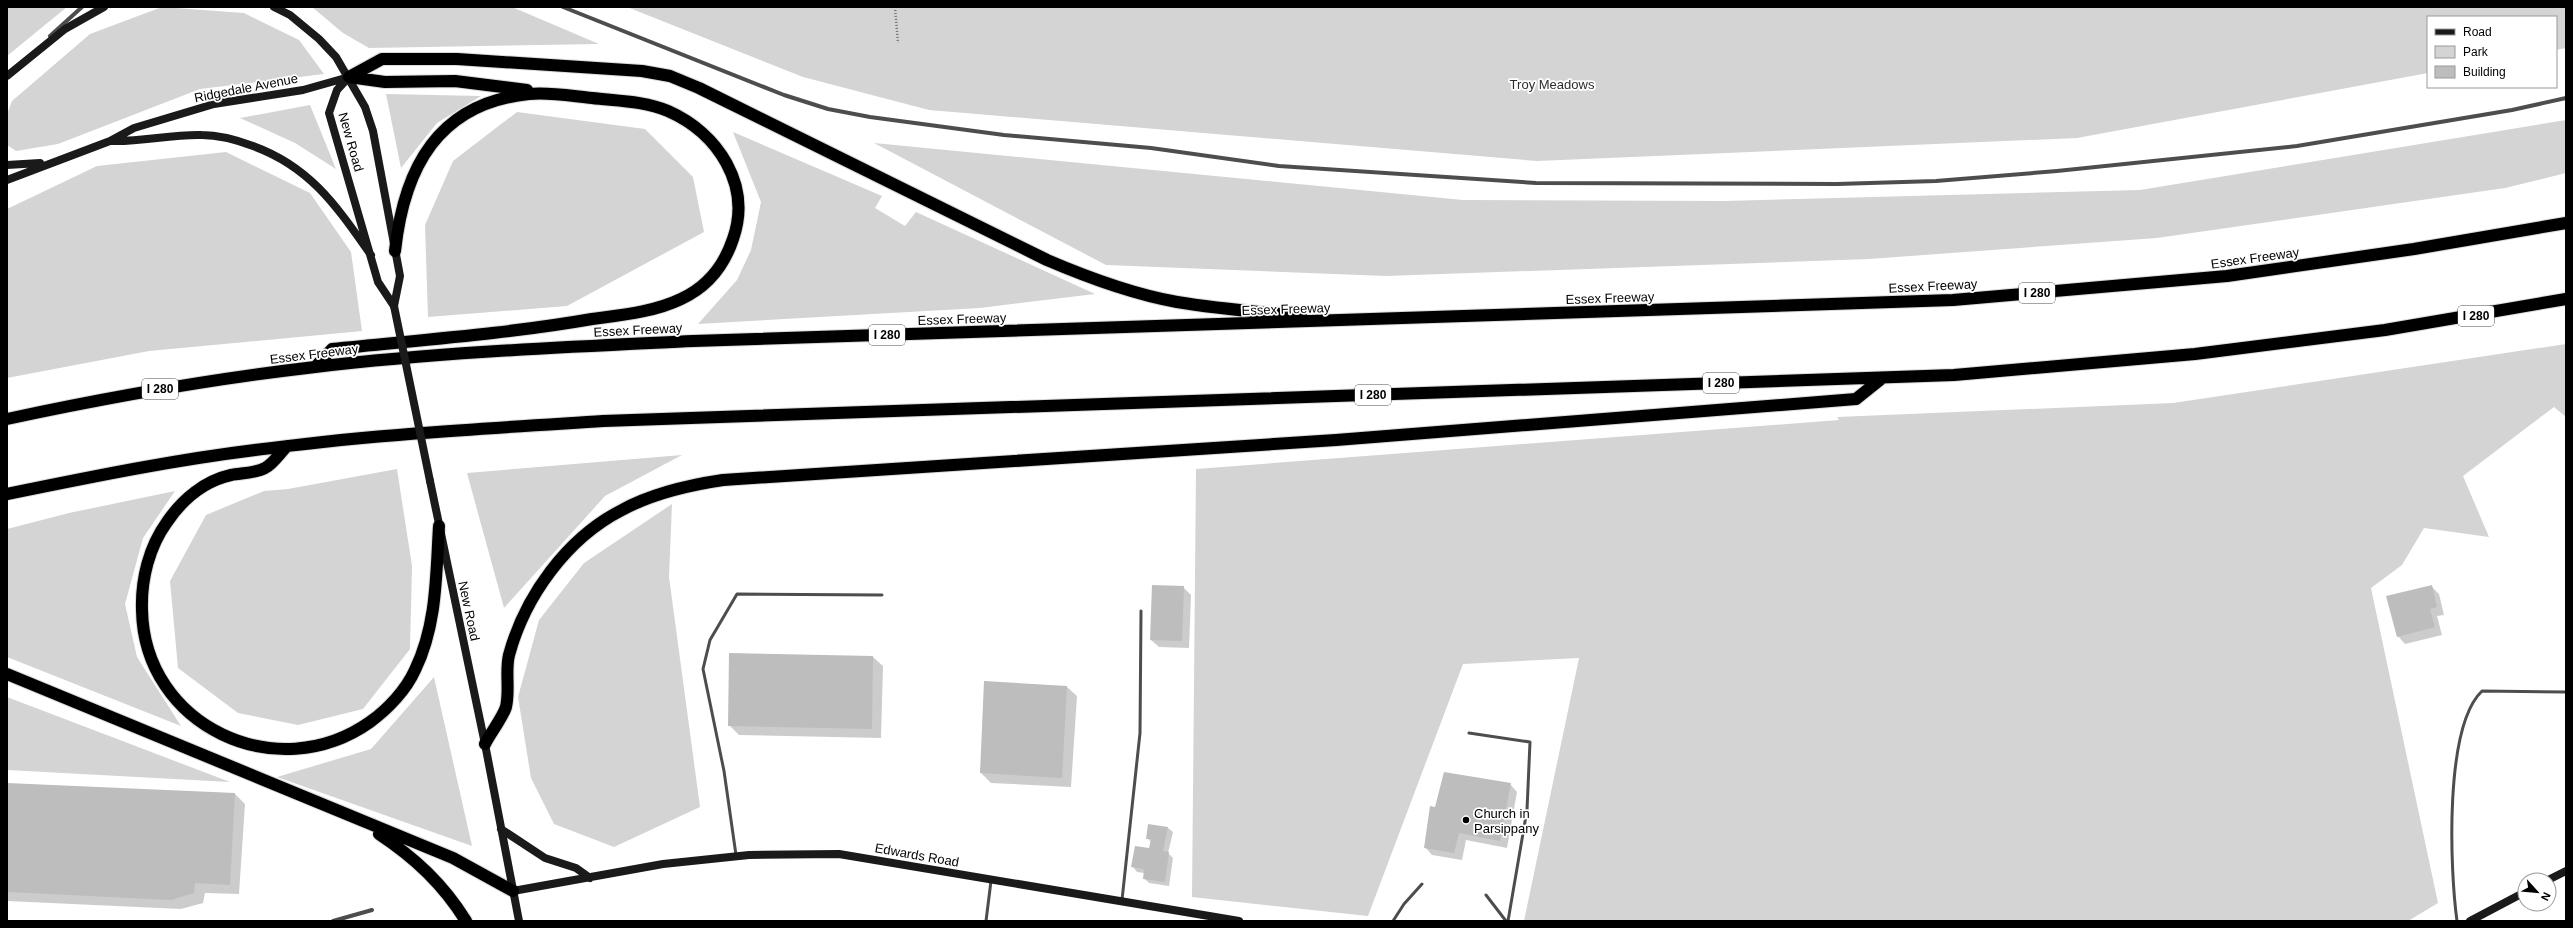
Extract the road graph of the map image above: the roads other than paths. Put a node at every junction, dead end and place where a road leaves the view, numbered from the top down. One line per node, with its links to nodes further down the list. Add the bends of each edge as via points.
1 (82, 7): 7 (street)
2 (104, 7): 7 (main road, via 65,29)
3 (274, 7): 6 (main road)
4 (282, 7): 6 (street)
5 (563, 7): 11 (street, via 784,95 828,109 870,117 1004,135 1151,148 1279,166 1536,183 1837,184 2057,171 2297,146 2512,110)
6 (290, 15): 8 (main road, via 319,39)
7 (23, 62): 9 (main road)
8 (349, 76): 10 (highway, via 385,82 455,81); 12 (main road, Ridgedale Avenue, via 303,90 214,104 134,128); 17 (main road, New Road, via 365,107 373,131); 18 (main road, New Road, via 336,90 329,113); 21 (highway, via 382,59 552,64 642,71 670,76 1047,260 1089,278 1177,302)
9 (7, 77)
10 (557, 94): 17 (highway, via 505,98 478,107 443,132 423,155 411,179 399,214); 22 (highway, via 640,104 666,110 691,123 714,144 731,167 737,187 739,208 737,230 719,270 694,292 658,308 563,324 332,349)
11 (2566, 98)
12 (110, 141): 13 (main road, Ridgedale Avenue); 18 (main road, via 136,142 182,135 204,135 229,138 270,152 316,183 334,203)
13 (63, 157): 14 (main road, via 33,164); 15 (main road, Ridgedale Avenue)
14 (7, 165)
15 (7, 180)
16 (2566, 223): 21 (highway, Essex Freeway / I 280, via 2414,250 2228,276 1952,300)
17 (395, 251): 20 (main road, New Road, via 400,276)
18 (371, 255): 20 (main road, New Road, via 378,282)
19 (2566, 299): 23 (highway, I 280, via 2385,330 2195,354 2013,371)
20 (394, 306): 27 (main road, New Road, bridge)
21 (1342, 321): 22 (highway, Essex Freeway / I 280, via 693,341 432,356)
22 (315, 367): 24 (highway, Essex Freeway / I 280, via 125,394)
23 (1881, 379): 25 (highway, I 280, via 603,421 417,433); 33 (highway, via 1856,399 1328,441 723,480 689,485 622,510 587,533 561,559 540,586 524,616 509,656 506,707)
24 (7, 419)
25 (287, 446): 26 (highway, I 280, via 152,466); 27 (highway, via 265,468 225,477 201,488 182,502 165,523 146,569 141,596 142,626 156,670 182,707 231,740 254,747 284,750 313,746 336,741 358,731 382,713 398,696 415,671 424,648 433,616)
26 (7, 494)
27 (439, 526): 33 (main road, New Road)
28 (882, 595): 36 (lane, via 737,594 710,640 703,669 724,772)
29 (1141, 611): 45 (lane, via 1140,734)
30 (7, 674): 34 (highway)
31 (2566, 692): 54 (lane, via 2482,691 2472,700 2466,717 2454,778 2453,888)
32 (1469, 733): 53 (lane, via 1530,742 1527,810)
33 (485, 744): 35 (main road, New Road)
34 (343, 814): 42 (highway, via 453,858); 48 (highway, via 376,831 424,867 442,886)
35 (501, 830): 39 (main road, via 545,858 576,868); 42 (main road, New Road)
36 (736, 856): 39 (main road, Edwards Road, via 664,864); 40 (main road, Edwards Road, via 839,854)
37 (2566, 871): 38 (main road)
38 (2557, 876)
39 (590, 878): 42 (main road, Edwards Road)
40 (991, 879): 45 (main road, Edwards Road); 50 (lane)
41 (1422, 884): 52 (lane)
42 (513, 891): 49 (main road, New Road)
43 (1486, 895): 53 (lane)
44 (2517, 896): 55 (main road)
45 (1122, 902): 51 (main road, Edwards Road)
46 (372, 910): 47 (street)
47 (333, 921)
48 (466, 921)
49 (519, 921)
50 (986, 921)
51 (1239, 921)
52 (1393, 921)
53 (1507, 921)
54 (2457, 921)
55 (2470, 921)

